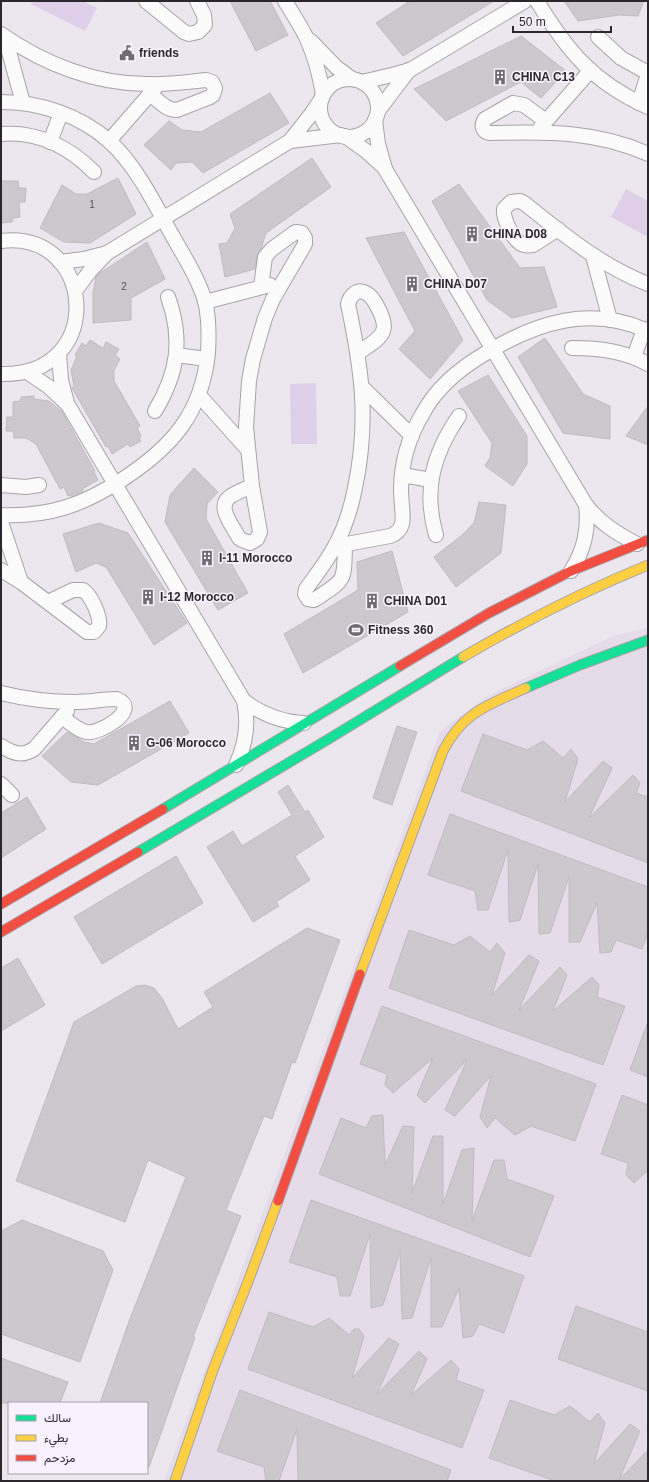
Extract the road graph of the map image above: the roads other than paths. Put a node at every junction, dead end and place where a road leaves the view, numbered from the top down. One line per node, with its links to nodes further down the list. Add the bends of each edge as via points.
1 (149, 1): 2 (street, via 184,32 194,34 202,29 205,20)
2 (197, 1)
3 (285, 1): 8 (street)
4 (525, 1): 9 (street)
5 (537, 1): 10 (street, via 565,43)
6 (3, 35): 15 (street); 23 (street, via 44,60 84,75 154,89)
7 (598, 36): 11 (street, via 621,58)
8 (307, 37): 12 (street, via 336,67); 13 (street)
9 (410, 70): 12 (street); 18 (street)
10 (590, 71): 16 (street, via 613,89); 19 (street)
11 (648, 74): 16 (street)
12 (356, 80): 13 (street, via 340,80 330,86); 18 (street, via 372,90 378,104)
13 (323, 97): 22 (street, via 320,107 326,125); 25 (street)
14 (1, 102): 15 (street)
15 (23, 103): 17 (street)
16 (643, 105)
17 (61, 113): 23 (street, via 86,125); 24 (street)
18 (376, 116): 22 (street, via 370,128 362,133); 27 (street, via 378,144)
19 (546, 121): 20 (street); 20 (street, via 517,103 510,104 485,119 482,124 484,130 490,133)
20 (537, 132): 26 (street, via 597,137)
21 (1, 134): 24 (street, via 32,136)
22 (343, 136): 25 (street); 27 (street, via 366,151)
23 (109, 141): 29 (street, via 129,164)
24 (50, 142): 28 (street, via 74,154)
25 (290, 142): 29 (street)
26 (648, 154)
27 (385, 169): 44 (street)
28 (94, 172)
29 (163, 219): 32 (street); 40 (street, via 196,279)
30 (558, 229): 33 (street)
31 (1, 240): 34 (street, via 24,241 38,246)
32 (107, 252): 34 (street, via 84,259); 38 (street)
33 (593, 256): 36 (street, via 610,267); 41 (street)
34 (60, 262): 38 (street, via 72,280)
35 (283, 282): 37 (street); 37 (street, via 305,244 304,235 300,232 294,232 268,252 264,261); 59 (street, via 265,318 253,359 247,404)
36 (648, 284)
37 (261, 287): 40 (street)
38 (75, 291): 46 (street, via 75,323 69,339)
39 (168, 297): 47 (street, via 177,331)
40 (205, 302): 49 (street, via 208,330)
41 (610, 320): 42 (street); 44 (street, via 593,318 557,321 524,332)
42 (646, 330): 48 (street)
43 (572, 348): 48 (street, via 603,349)
44 (492, 349): 58 (street, via 464,368 441,389 424,411); 66 (street)
45 (358, 353): 53 (street)
46 (59, 354): 51 (street, via 39,368); 55 (street, via 61,380)
47 (176, 355): 49 (street); 56 (street, via 169,384)
48 (634, 357): 50 (street)
49 (207, 359): 54 (street)
50 (648, 364)
51 (27, 372): 52 (street); 55 (street, via 49,387)
52 (1, 374)
53 (362, 387): 58 (street); 60 (street, via 363,430 358,474 340,546 397,533 403,520)
54 (199, 395): 59 (street); 62 (street, via 187,419 168,444)
55 (68, 405): 62 (street)
56 (155, 411)
57 (459, 416): 61 (street, via 442,446)
58 (412, 436): 60 (street)
59 (248, 450): 65 (street)
60 (402, 475): 61 (street)
61 (431, 480): 69 (street, via 431,513)
62 (115, 484): 67 (street, via 66,508 26,515); 78 (street)
63 (1, 485): 64 (street)
64 (39, 485)
65 (252, 486)
66 (586, 505): 70 (street, via 610,529); 73 (street, via 585,540)
67 (1, 515)
68 (1, 522): 74 (street)
69 (436, 535)
70 (642, 542): 73 (street)
71 (648, 565): 89 (street, via 596,586 504,632)
72 (1, 570): 74 (street)
73 (571, 571): 81 (street, via 489,613)
74 (21, 582): 75 (street)
75 (48, 602)
76 (648, 640): 92 (street, via 583,662 482,709 465,720 448,740 213,1370)
77 (1, 693): 79 (street)
78 (244, 701): 81 (street, via 272,718); 83 (street, via 246,734)
79 (76, 702): 80 (street); 80 (street, via 117,699 123,703 125,711 100,730 90,733 80,730)
80 (62, 717): 82 (street, via 29,752 11,752)
81 (304, 723): 83 (street)
82 (1, 746)
83 (236, 765): 86 (street)
84 (1, 784): 85 (street)
85 (12, 795)
86 (112, 839): 87 (street); 90 (street)
87 (80, 868)
88 (62, 885): 89 (street, via 63,889)
89 (71, 891): 91 (street)
90 (1, 904)
91 (1, 932)
92 (175, 1481)

